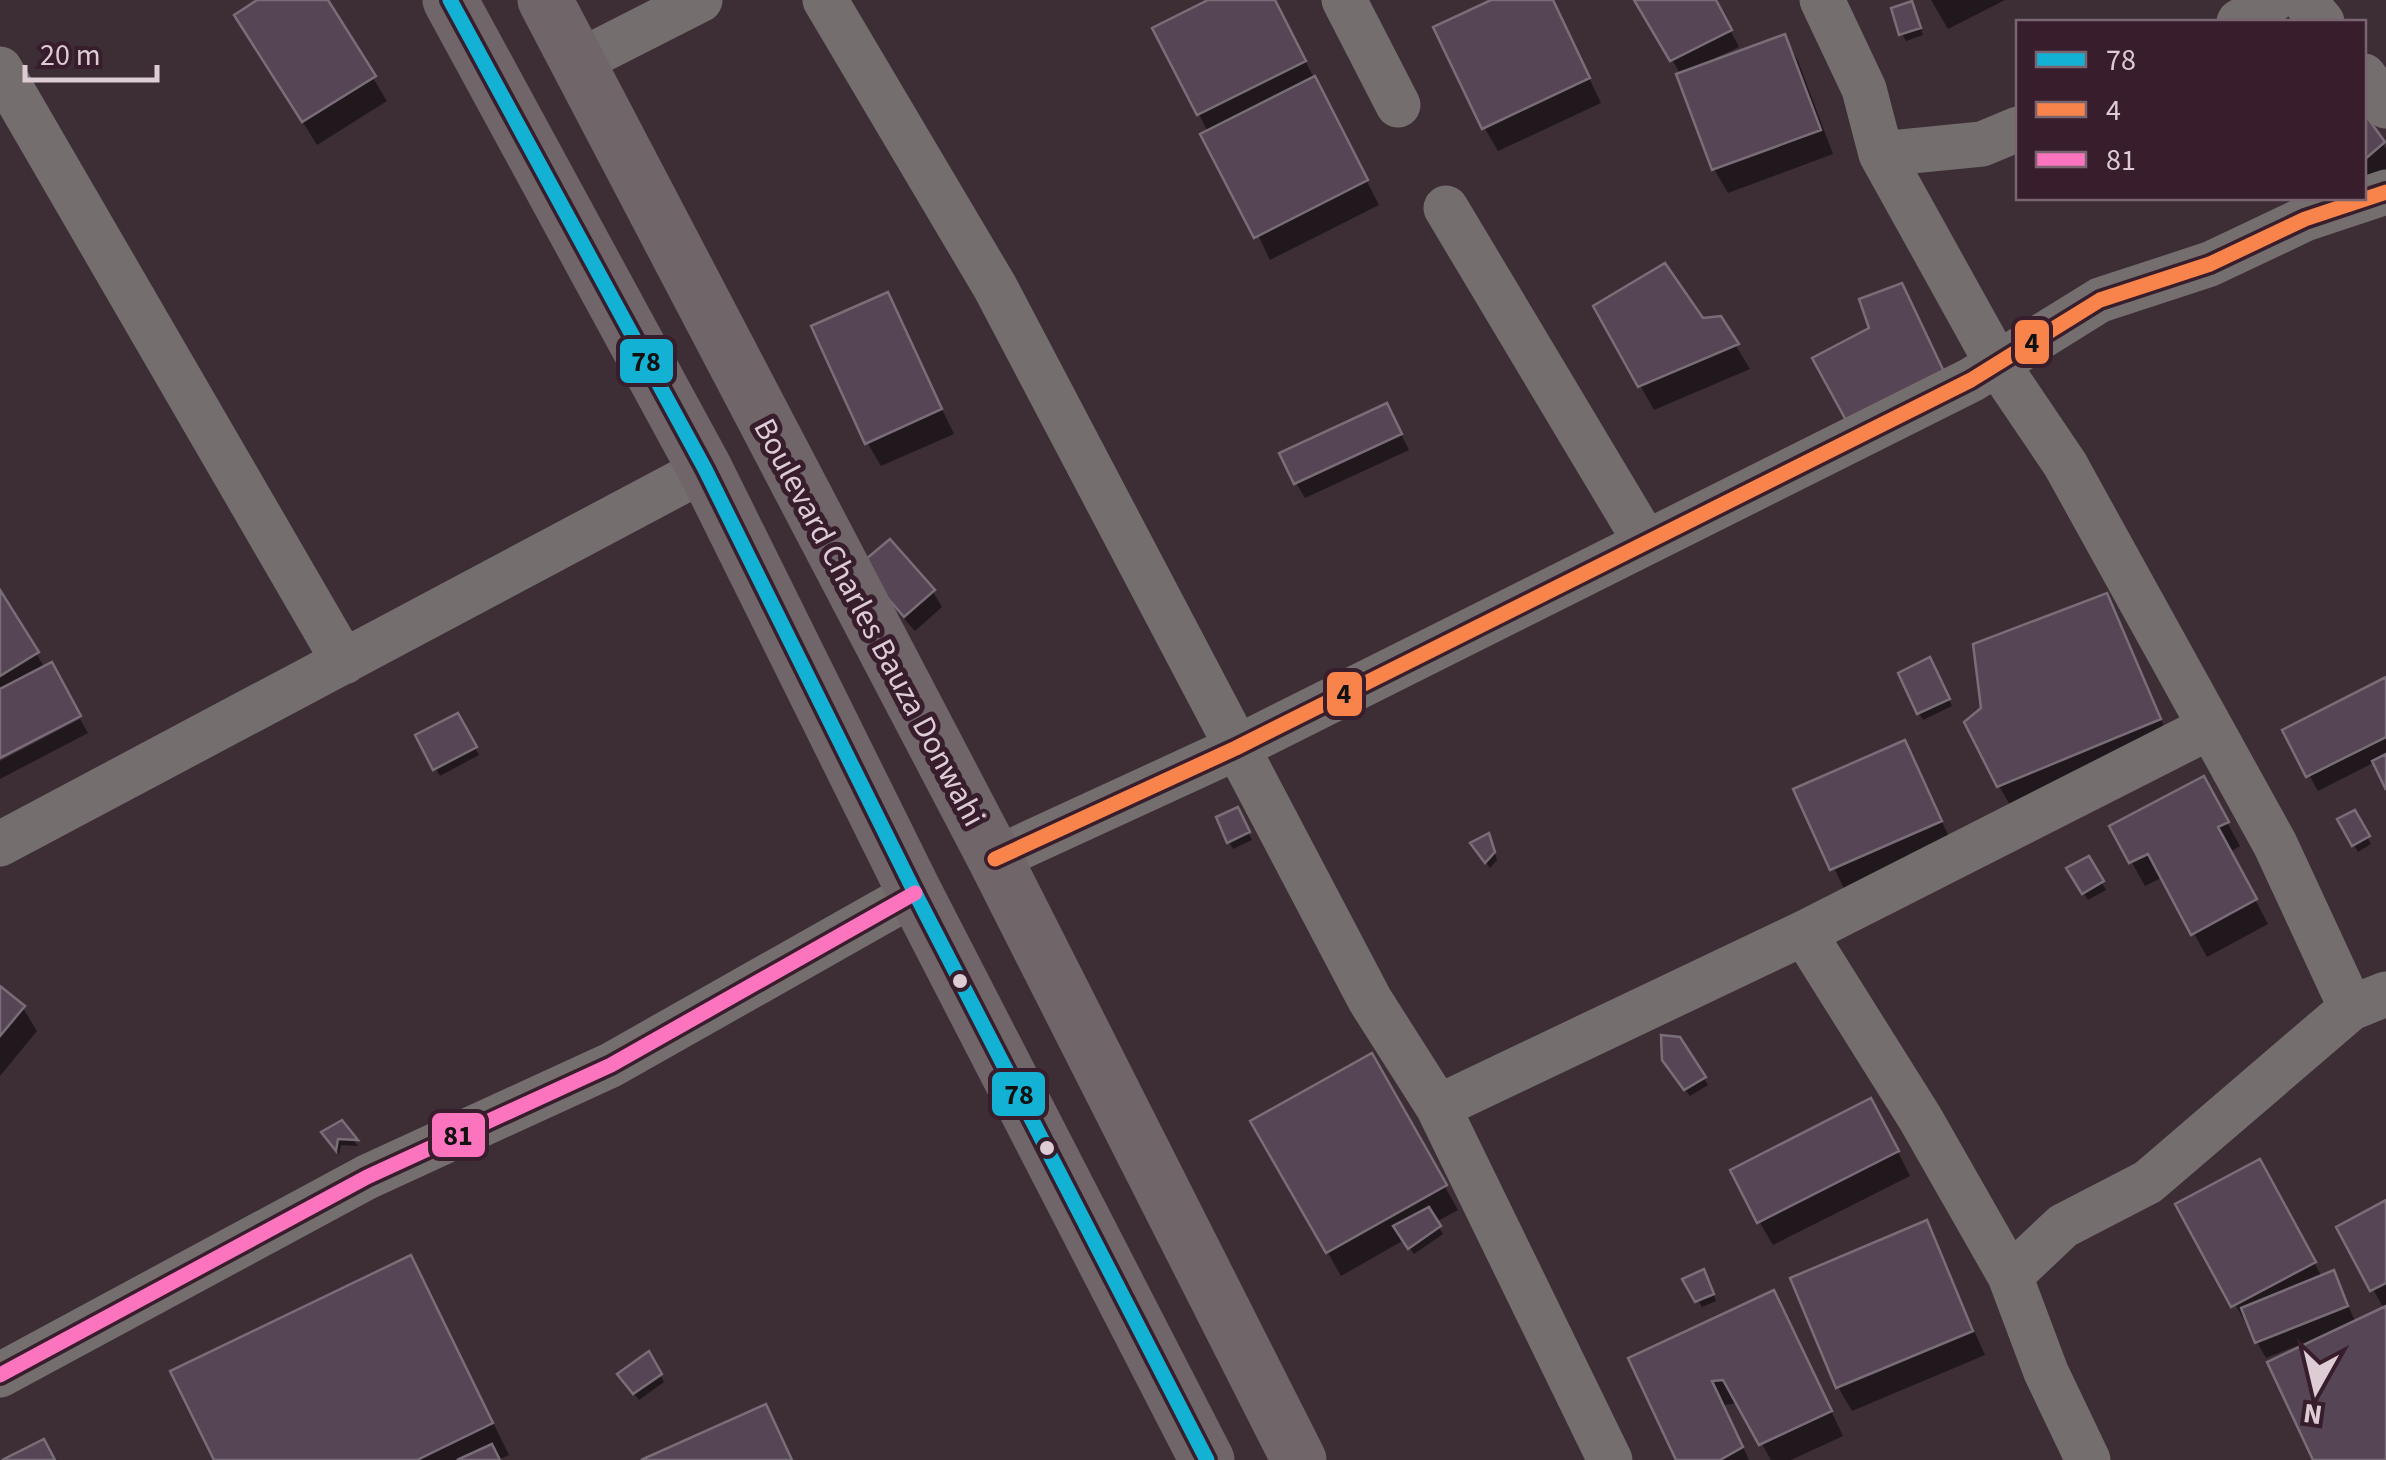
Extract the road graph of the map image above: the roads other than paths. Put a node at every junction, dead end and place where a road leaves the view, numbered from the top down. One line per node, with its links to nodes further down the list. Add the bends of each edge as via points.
1 (450, 0): 21 (main road)
2 (545, 0): 11 (main road, Boulevard Charles Bauza Donwahi)
3 (700, 0): 11 (street)
4 (825, 0): 25 (street, via 996,287)
5 (1344, 0): 14 (street)
6 (1822, 0): 17 (street, via 1864,89)
7 (2273, 0): 9 (street)
8 (2304, 0): 10 (street)
9 (2241, 20)
10 (2320, 20)
11 (578, 62): 27 (main road, Boulevard Charles Bauza Donwahi)
12 (0, 69): 23 (street)
13 (2366, 79): 15 (street)
14 (1398, 105)
15 (2386, 106)
16 (2016, 131): 17 (street, via 1982,144)
17 (1881, 154): 20 (street)
18 (2362, 200): 20 (street, via 2210,264 2100,300)
19 (1446, 208): 22 (street)
20 (1998, 365): 22 (street); 24 (street, via 2066,464)
21 (705, 470): 23 (street); 28 (main road)
22 (1645, 541): 25 (street)
23 (344, 662): 26 (street)
24 (2210, 727): 29 (street); 30 (street)
25 (1236, 748): 27 (street); 31 (street, via 1370,1000)
26 (0, 844)
27 (994, 859): 35 (main road, Boulevard Charles Bauza Donwahi)
28 (915, 892): 33 (street, via 612,1064 367,1177); 34 (main road)
29 (1804, 933): 31 (street); 32 (street)
30 (2369, 1001): 32 (street, via 2148,1182 2063,1226)
31 (1438, 1107): 36 (street)
32 (2010, 1276): 37 (street)
33 (0, 1375)
34 (1207, 1460)
35 (1300, 1460)
36 (1610, 1460)
37 (2088, 1460)

